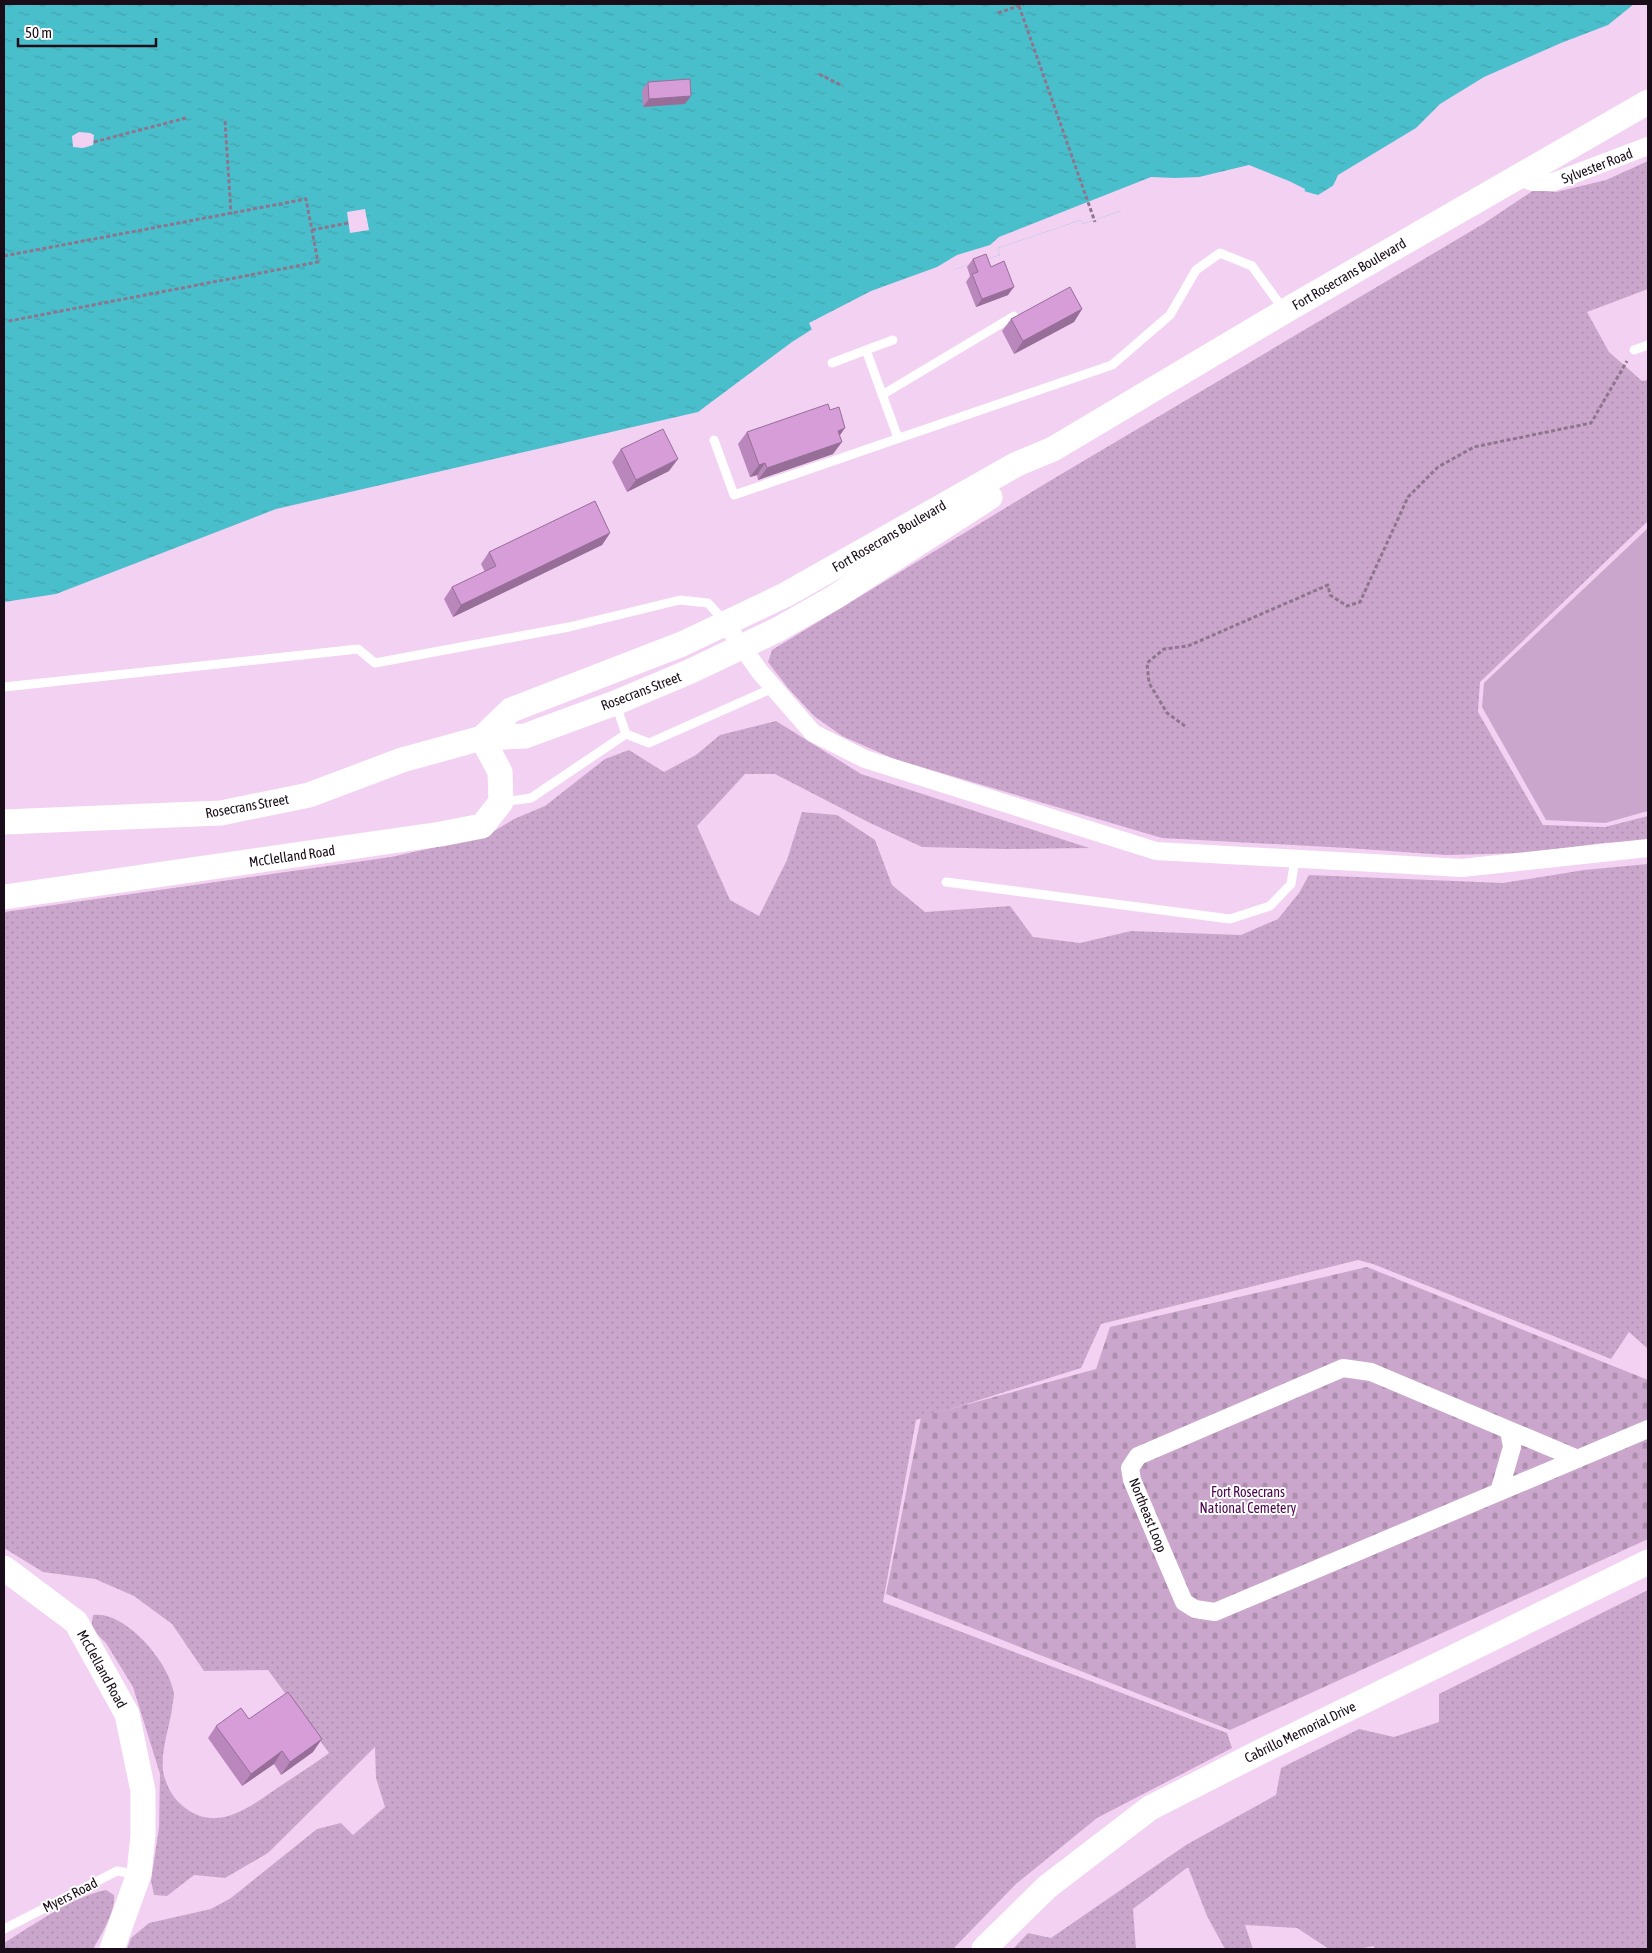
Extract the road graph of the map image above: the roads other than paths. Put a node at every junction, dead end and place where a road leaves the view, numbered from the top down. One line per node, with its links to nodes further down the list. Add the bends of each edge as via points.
1 (1648, 102): 3 (street, Fort Rosecrans Boulevard)
2 (1648, 146): 3 (street, Sylvester Road, via 1553,182 1533,182)
3 (1516, 176): 4 (street, Fort Rosecrans Boulevard)
4 (1285, 311): 12 (lane, via 1252,266 1220,253 1196,270 1170,315 1112,365); 14 (street, Fort Rosecrans Boulevard)
5 (1014, 316): 11 (lane)
6 (893, 340): 8 (lane)
7 (1648, 346): 9 (lane)
8 (866, 350): 10 (lane); 11 (lane)
9 (1634, 350)
10 (832, 363)
11 (882, 394): 12 (lane)
12 (898, 438): 13 (lane, via 734,494)
13 (714, 440)
14 (1053, 449): 15 (street, Fort Rosecrans Boulevard, via 1017,464 785,595); 16 (street, Fort Rosecrans Boulevard, via 1022,476 835,597)
15 (725, 623): 16 (street); 17 (lane, via 708,603 680,600 569,627 375,663 358,649); 21 (street, Rosecrans Street, via 682,644 511,710)
16 (741, 647): 18 (street); 19 (street, Rosecrans Street, via 691,672)
17 (4, 687)
18 (773, 688): 20 (lane, via 649,743); 25 (street, via 812,733 865,759 1156,850)
19 (615, 703): 20 (lane); 21 (street, Rosecrans Street, via 525,736)
20 (626, 734): 22 (lane, via 531,798)
21 (482, 738): 22 (street, via 500,772); 23 (street, Rosecrans Street, via 402,760 309,795 221,813)
22 (502, 802): 27 (street, McClelland Road, via 482,826 441,834)
23 (4, 822)
24 (1648, 848): 25 (street, via 1462,868)
25 (1295, 859): 26 (lane, via 1291,884 1270,906 1230,918)
26 (946, 882)
27 (4, 897)
28 (1505, 1429): 30 (street, Northeast Loop); 31 (street, via 1512,1447); 31 (street, Northeast Loop, via 1371,1372 1343,1368 1138,1456 1130,1468 1132,1480 1184,1602 1195,1609 1215,1612)
29 (1648, 1429): 30 (street)
30 (1578, 1459): 31 (street, Northeast Loop)
31 (1499, 1492)
32 (1648, 1562): 37 (street, Cabrillo Memorial Drive, via 1150,1808 1047,1887)
33 (4, 1568): 34 (street, McClelland Road, via 76,1622 127,1714 143,1791)
34 (139, 1874): 35 (lane, Myers Road, via 117,1871); 36 (street, McClelland Road)
35 (4, 1929)
36 (112, 1949)
37 (984, 1949)

